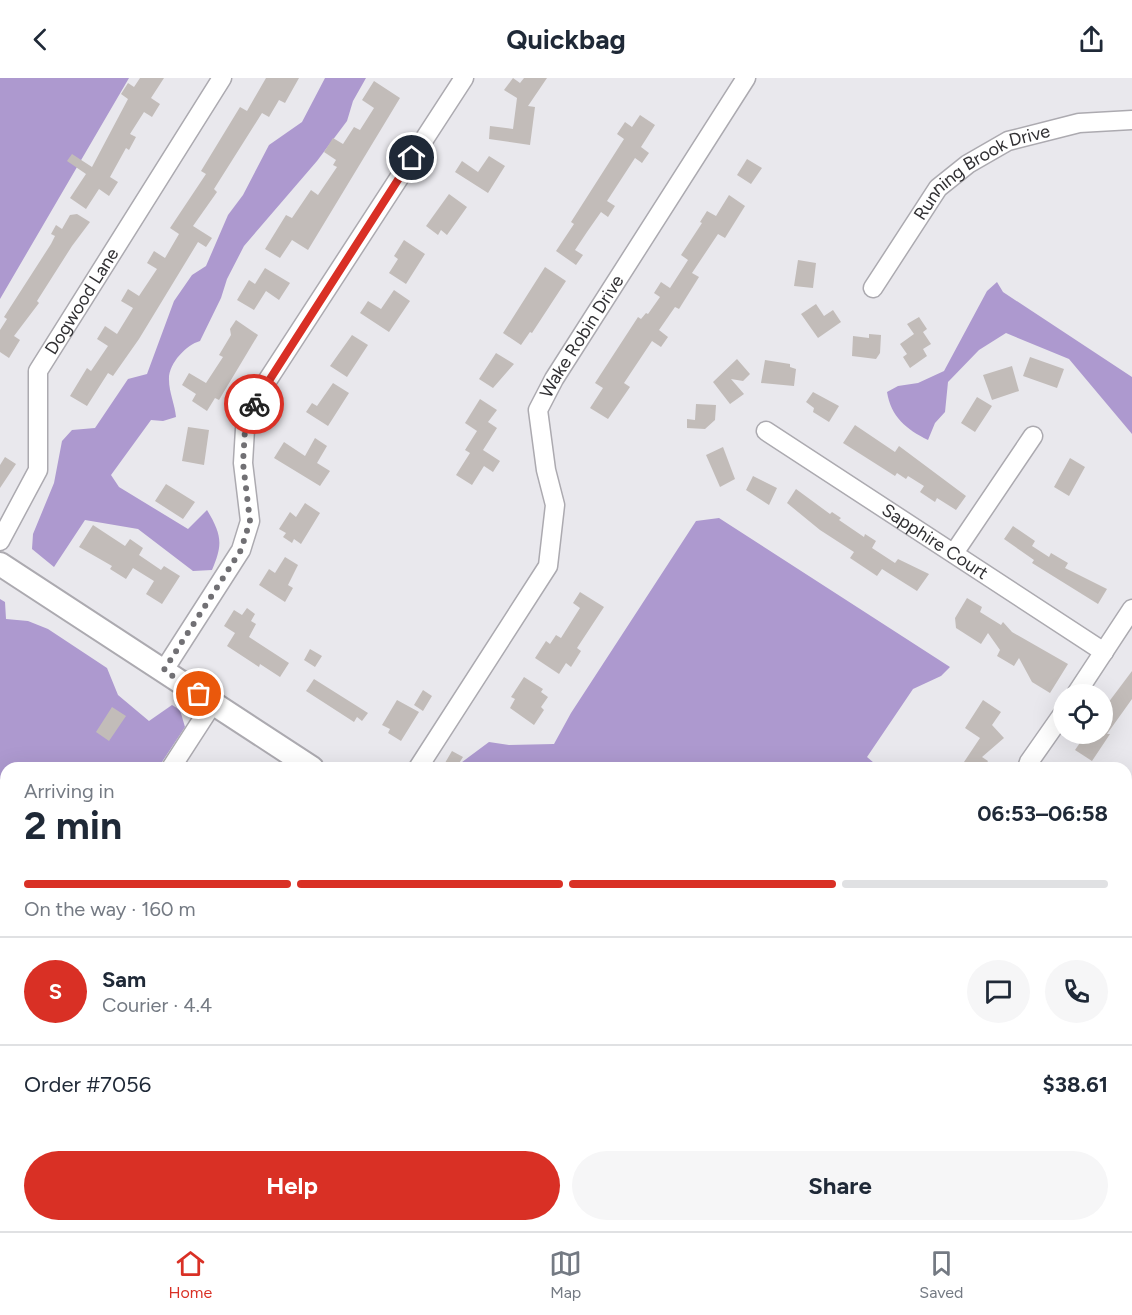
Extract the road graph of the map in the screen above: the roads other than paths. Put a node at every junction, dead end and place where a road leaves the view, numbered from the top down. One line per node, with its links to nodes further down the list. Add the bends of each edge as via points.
1 (222, 78): 8 (street, Dogwood Lane, via 38,371 38,470)
2 (464, 78): 13 (street, via 256,398 245,429 243,463 250,521 241,550)
3 (746, 78): 19 (street, Wake Robin Drive, via 538,410 555,505 548,566)
4 (1132, 120): 5 (street, Running Brook Drive, via 1079,123 1008,141 968,164 938,188)
5 (873, 288)
6 (766, 431): 9 (street, Sapphire Court)
7 (1033, 436): 9 (street)
8 (0, 541)
9 (954, 553): 12 (street, Sapphire Court)
10 (0, 564): 13 (main road)
11 (1132, 609): 12 (street)
12 (1104, 652): 14 (street)
13 (164, 670): 15 (main road)
14 (1083, 684)
15 (213, 703): 17 (street); 18 (main road)
16 (1053, 728): 20 (street)
17 (175, 762)
18 (303, 762)
19 (422, 762)
20 (1029, 762)

